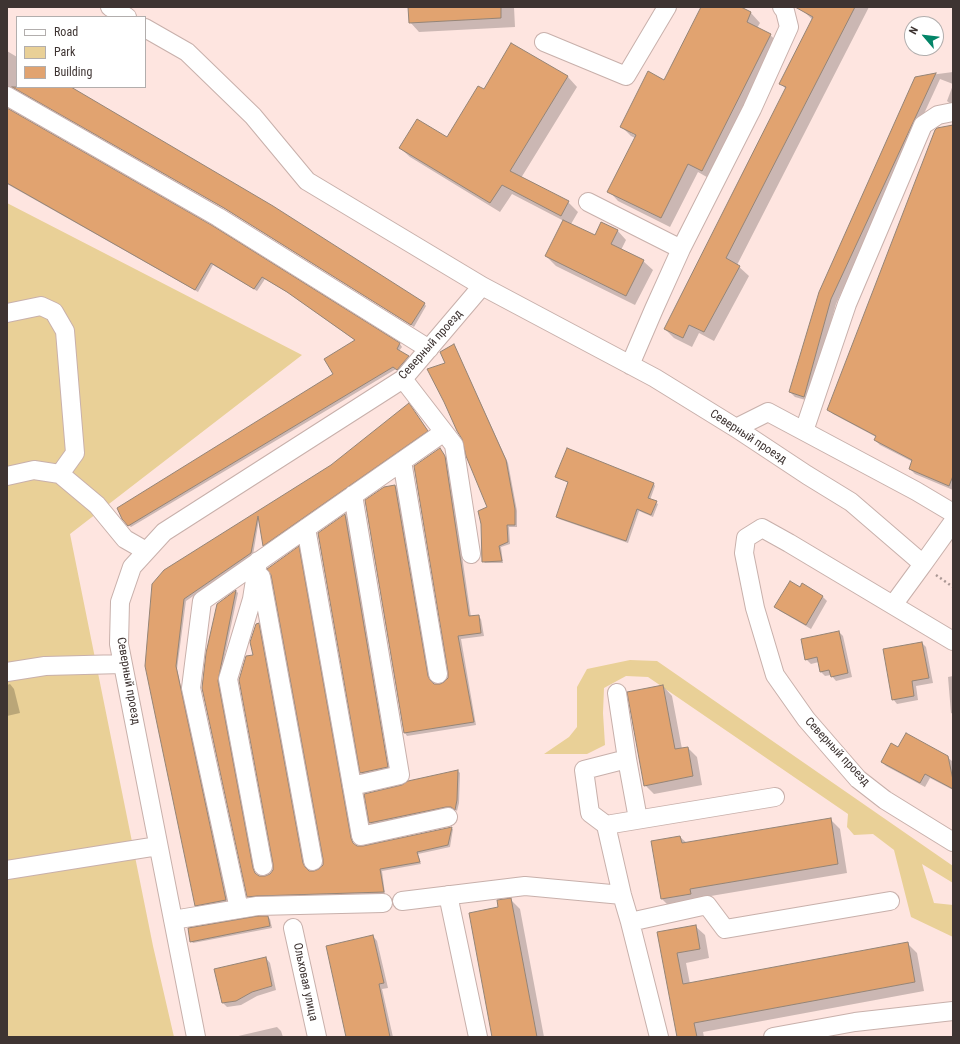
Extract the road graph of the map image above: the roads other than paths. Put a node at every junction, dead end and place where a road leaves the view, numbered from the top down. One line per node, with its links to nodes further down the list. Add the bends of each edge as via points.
1 (110, 7): 4 (street)
2 (667, 7): 6 (street, via 626,76)
3 (782, 7): 10 (street, via 789,27 752,109)
4 (125, 16)
5 (146, 29): 11 (street, via 187,52 253,116 307,181)
6 (544, 42)
7 (7, 96): 13 (street, via 218,217)
8 (953, 112): 17 (street, via 938,115 923,125 847,304)
9 (588, 202): 10 (street)
10 (682, 248): 14 (street)
11 (482, 286): 13 (street, Северный проезд); 14 (street, Северный проезд)
12 (7, 313): 20 (street, via 41,306 54,312 65,331 75,453)
13 (429, 349): 15 (street, Северный проезд)
14 (630, 365): 16 (street, Северный проезд, via 656,378)
15 (403, 379): 18 (street); 26 (street, Северный проезд, via 164,532)
16 (736, 428): 17 (street, via 768,412); 29 (street, Северный проезд, via 851,502)
17 (804, 431): 23 (street)
18 (444, 432): 19 (street); 27 (street, via 454,445)
19 (402, 461): 22 (street); 34 (street)
20 (60, 474): 21 (street, via 34,470); 26 (street, via 97,505 125,539)
21 (7, 476)
22 (353, 495): 25 (street); 37 (street, via 400,775)
23 (953, 513)
24 (953, 522): 29 (street)
25 (306, 528): 28 (street); 37 (street)
26 (146, 551): 32 (street, Северный проезд, via 132,566 120,602 119,644)
27 (471, 554)
28 (258, 562): 44 (street); 45 (street, via 252,599 228,679); 52 (street, via 202,601 191,688)
29 (923, 564): 30 (street)
30 (893, 606): 31 (street, Северный проезд); 42 (street, Северный проезд, via 762,528 746,538 744,553 755,608 775,675 806,719 858,778 885,800)
31 (953, 641)
32 (123, 664): 33 (street, via 45,666); 43 (street, Северный проезд)
33 (7, 672)
34 (438, 674)
35 (617, 693): 36 (street)
36 (627, 759): 40 (street); 41 (street, via 584,770 590,812)
37 (352, 786): 39 (street, via 361,836)
38 (775, 796): 40 (street)
39 (448, 816)
40 (638, 819): 41 (street)
41 (606, 825): 48 (street)
42 (953, 842)
43 (158, 846): 46 (street); 53 (street, Северный проезд)
44 (313, 861)
45 (263, 866)
46 (7, 870)
47 (448, 895): 48 (street, via 525,886); 49 (street); 60 (street)
48 (622, 895): 54 (street)
49 (402, 901)
50 (890, 901): 54 (street, via 725,929 707,905)
51 (383, 903): 52 (street, via 258,906)
52 (239, 909): 53 (street)
53 (172, 914): 58 (street, Северный проезд)
54 (630, 922): 61 (street)
55 (293, 928): 59 (street, Ольховая улица)
56 (953, 1011): 57 (street)
57 (856, 1030): 62 (street)
58 (196, 1037)
59 (317, 1037)
60 (478, 1037)
61 (659, 1037)
62 (773, 1037)

